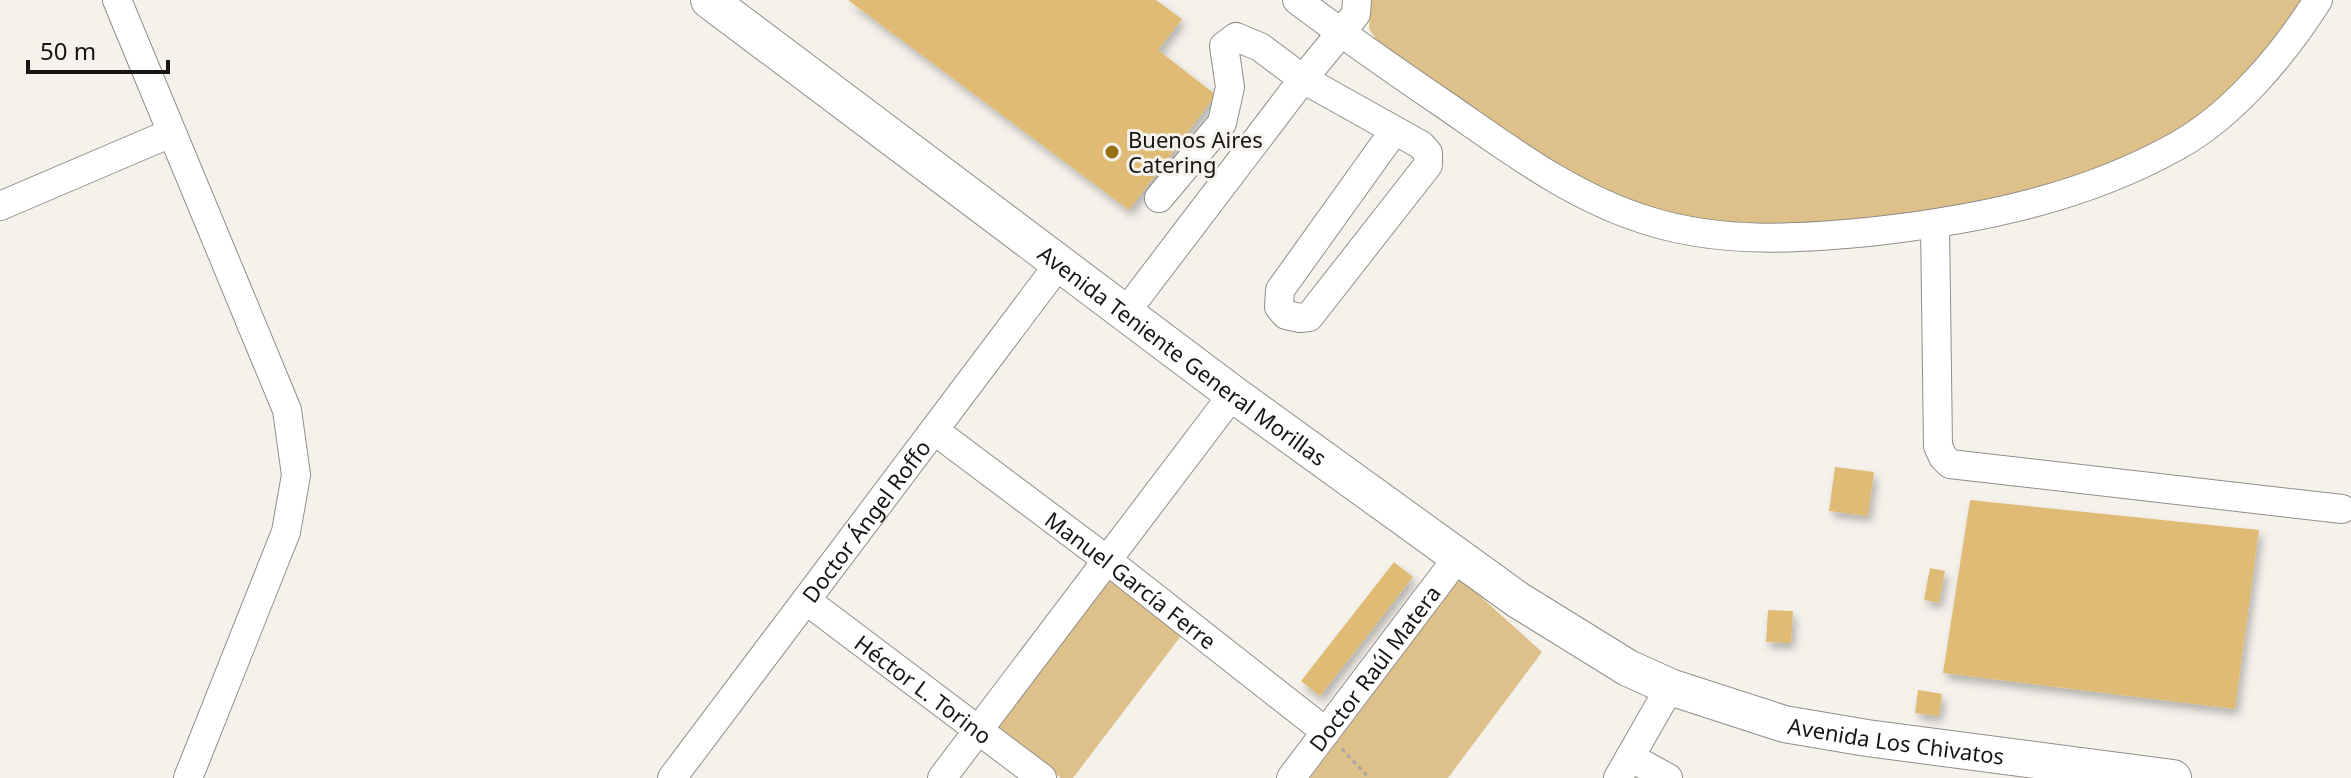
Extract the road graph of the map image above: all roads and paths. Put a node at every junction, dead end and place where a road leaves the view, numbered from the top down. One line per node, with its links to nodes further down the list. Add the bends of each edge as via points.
1 (117, 0): 9 (street)
2 (709, 0): 13 (main road, Avenida Teniente General Morillas)
3 (1297, 0): 6 (street)
4 (1357, 0): 6 (street, via 1356,14)
5 (2318, 0): 12 (street, via 2266,71 2179,145 2081,190)
6 (1341, 33): 7 (street); 12 (street, via 1559,182 1650,221 1767,239)
7 (1303, 79): 8 (street); 10 (street, via 1260,47 1236,37 1229,40 1224,46 1230,87 1222,123); 14 (street)
8 (1394, 131): 8 (street, via 1421,145 1428,165 1314,313 1286,315 1279,307 1280,290)
9 (171, 133): 11 (street); 26 (street, via 287,410 296,475 286,532)
10 (1159, 198)
11 (0, 206)
12 (1935, 224): 17 (street, via 1938,446 1950,464)
13 (1059, 264): 14 (main road, Avenida Teniente General Morillas); 16 (street, Doctor Ángel Roffo)
14 (1125, 313): 15 (main road, Avenida Teniente General Morillas)
15 (1233, 394): 18 (main road, Avenida Teniente General Morillas); 19 (street)
16 (935, 431): 19 (street, Manuel García Ferre); 20 (street, Doctor Ángel Roffo)
17 (2342, 509)
18 (1458, 557): 21 (main road, Avenida Teniente General Morillas, via 1579,640); 23 (street, Doctor Raúl Matera)
19 (1107, 560): 22 (street); 23 (street, Manuel García Ferre)
20 (807, 601): 22 (street, Héctor L. Torino); 25 (street, Doctor Ángel Roffo)
21 (1670, 687): 24 (street); 32 (main road, Avenida Los Chivatos, via 1784,724)
22 (978, 731): 27 (street); 28 (street, Héctor L. Torino)
23 (1326, 732): 29 (street, Doctor Raúl Matera); 30 (path)
24 (1624, 768): 31 (street)
25 (681, 775)
26 (188, 778)
27 (942, 778)
28 (1042, 778)
29 (1291, 778)
30 (1369, 778)
31 (1668, 778)
32 (2173, 778)

